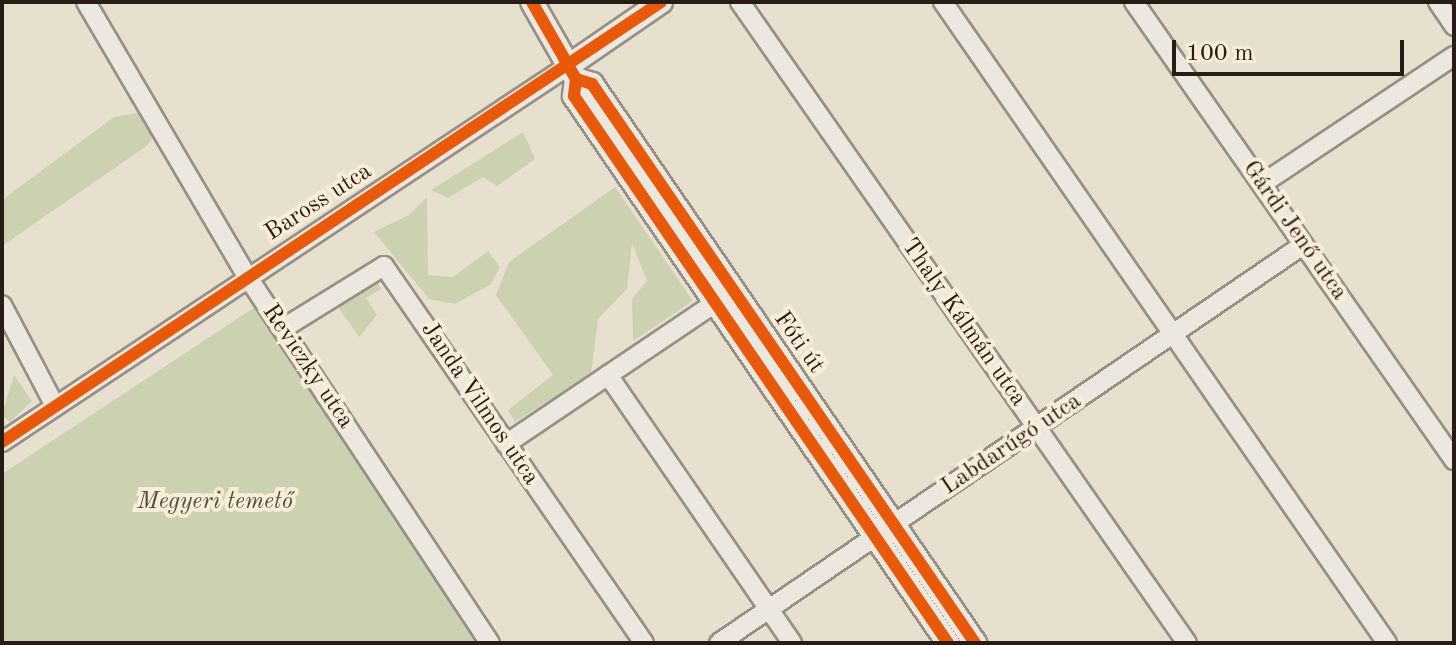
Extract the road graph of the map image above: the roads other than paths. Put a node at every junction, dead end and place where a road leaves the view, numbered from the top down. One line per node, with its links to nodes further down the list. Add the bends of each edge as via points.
1 (86, 2): 13 (street, Reviczky utca)
2 (532, 2): 10 (street, Fóti út)
3 (661, 2): 10 (street, Baross utca)
4 (740, 2): 20 (street, Thaly Kálmán utca)
5 (943, 2): 17 (street)
6 (1134, 2): 11 (street, Gárdi Jenő utca)
7 (1438, 2): 8 (street)
8 (1454, 26)
9 (1454, 56): 11 (street)
10 (572, 72): 13 (street, Baross utca); 14 (street, Fóti út, via 574,96); 24 (street, Fóti út, via 592,84)
11 (1262, 184): 12 (street, Gárdi Jenő utca)
12 (1303, 245): 17 (street, Labdarúgó utca); 23 (street, Gárdi Jenő utca)
13 (247, 276): 16 (street, Reviczky utca); 19 (street, Baross utca)
14 (715, 303): 18 (street); 24 (street, Fóti út)
15 (2, 305): 19 (street)
16 (282, 329): 22 (street, Janda Vilmos utca, via 380,263); 26 (street, Reviczky utca)
17 (1174, 333): 20 (street, Labdarúgó utca); 33 (street)
18 (608, 375): 22 (street); 25 (street)
19 (55, 406): 21 (street, Baross utca)
20 (1038, 429): 24 (street, Labdarúgó utca); 32 (street, Thaly Kálmán utca)
21 (2, 442)
22 (506, 444): 27 (street, Janda Vilmos utca)
23 (1454, 460)
24 (886, 529): 25 (street, Labdarúgó utca); 30 (street, Fóti út); 31 (street, Fóti út)
25 (769, 609): 28 (street, Labdarúgó utca); 29 (street)
26 (490, 643)
27 (644, 643)
28 (719, 643)
29 (792, 643)
30 (948, 643)
31 (975, 643)
32 (1187, 643)
33 (1387, 643)

